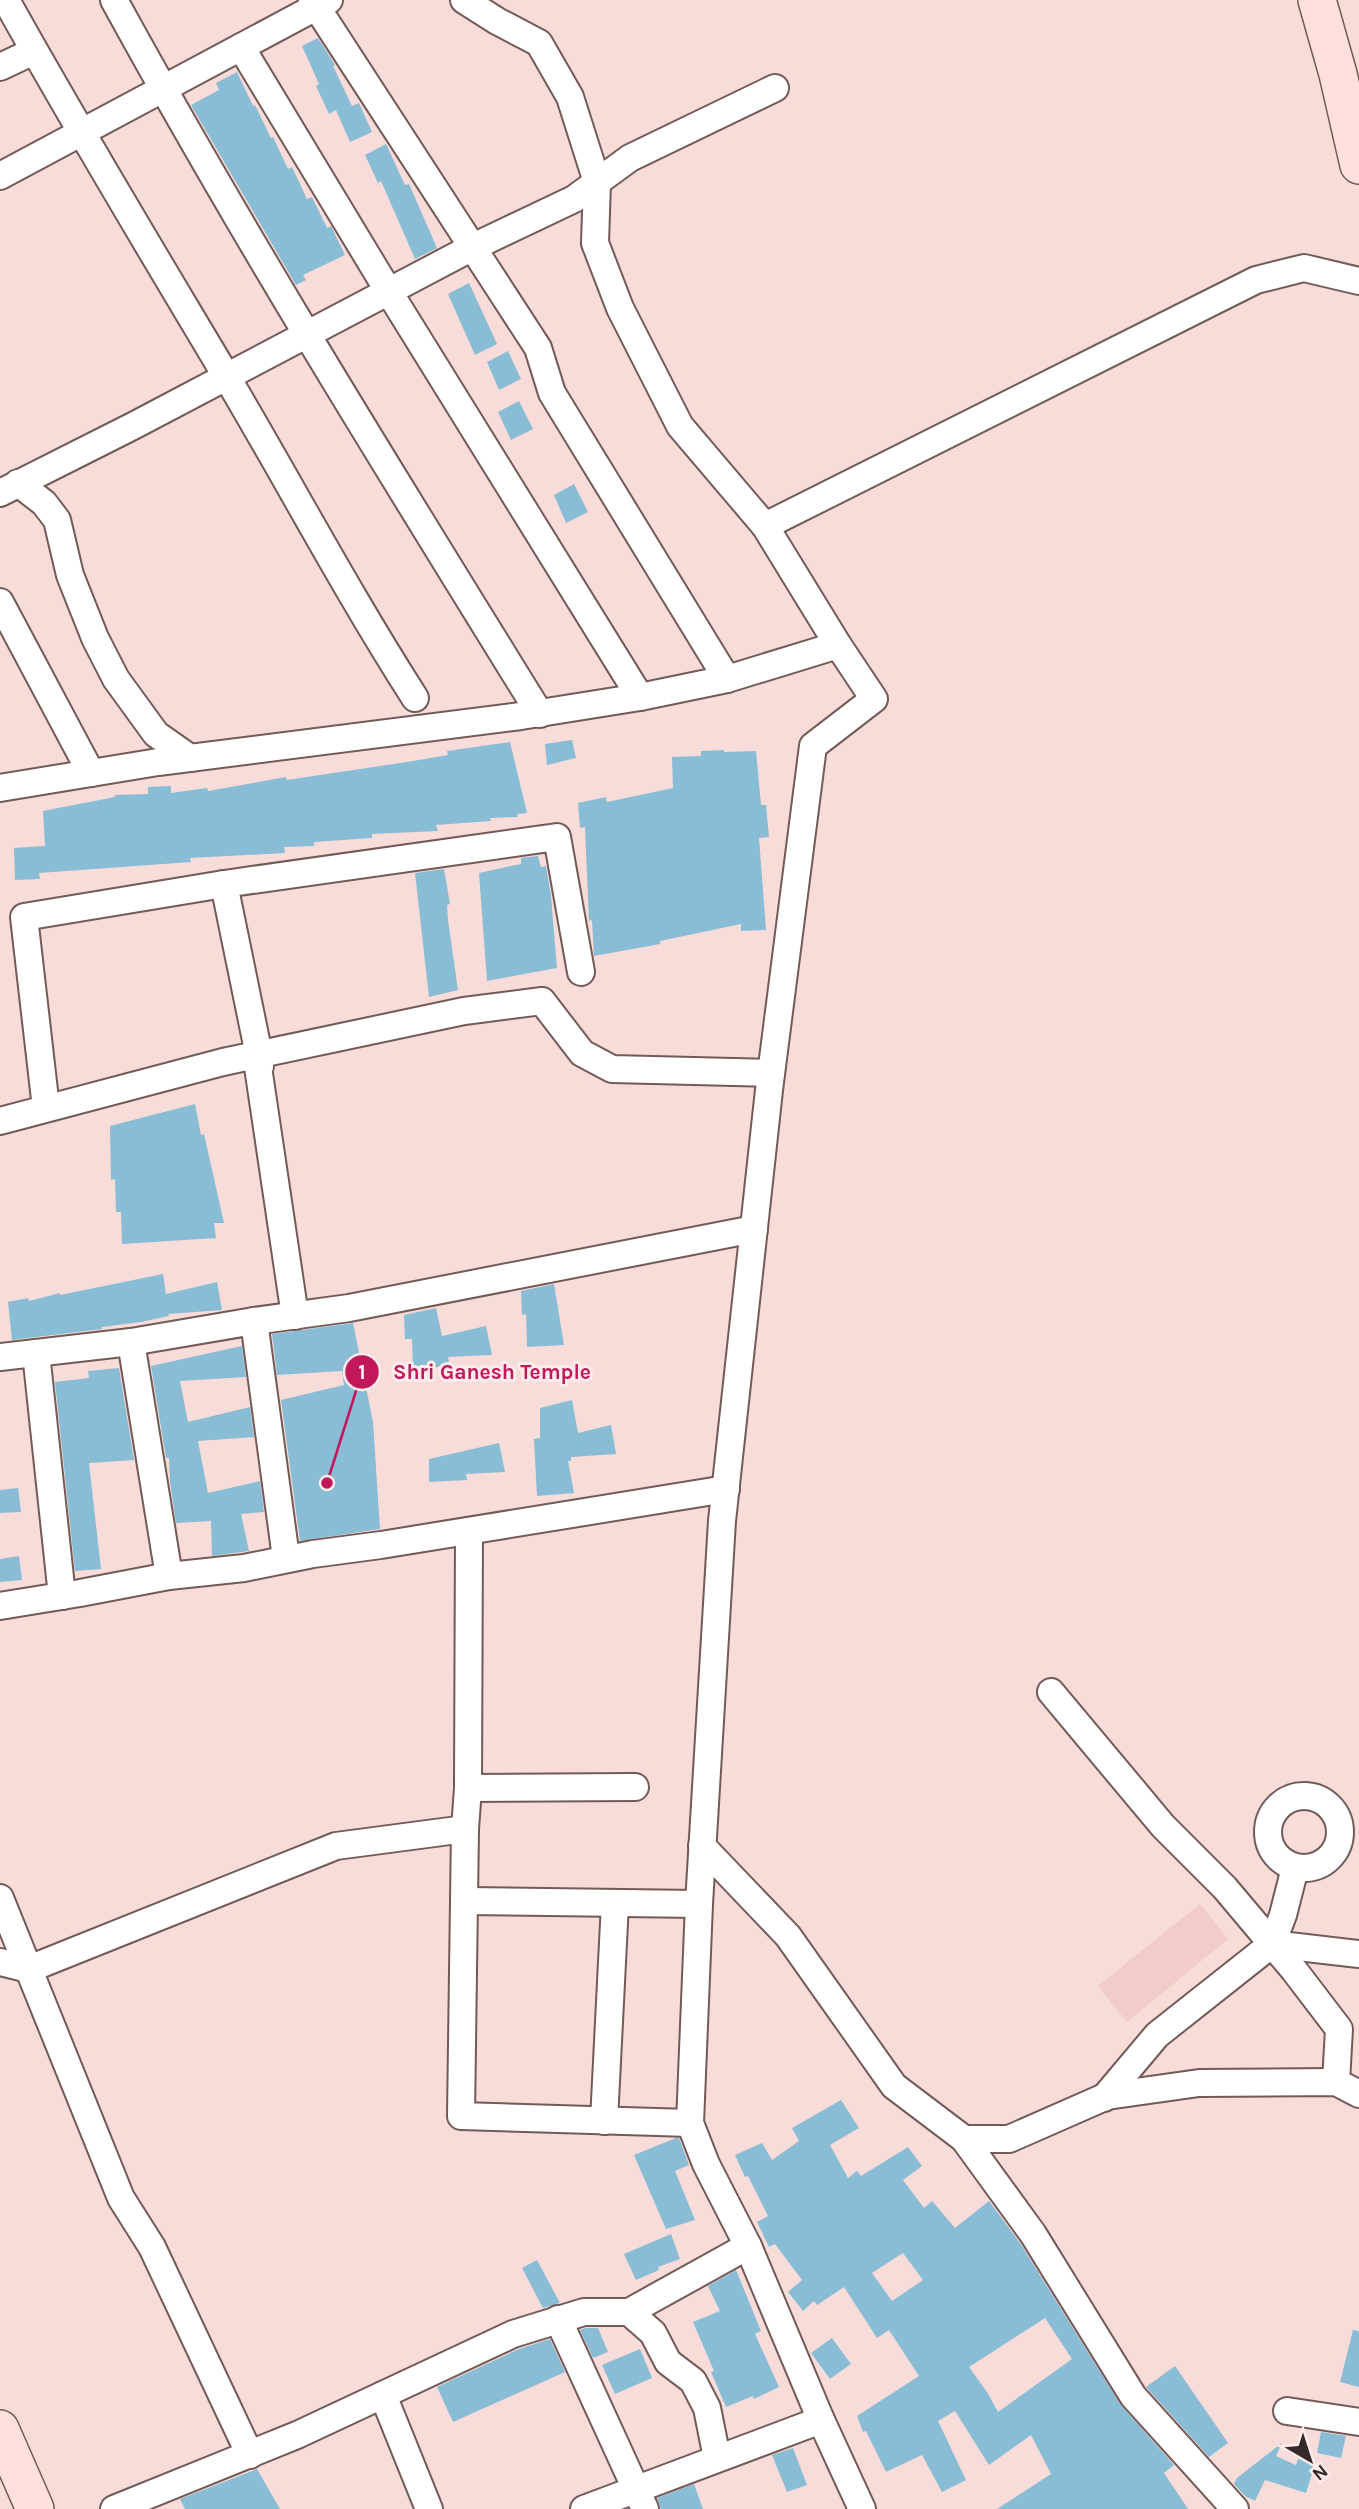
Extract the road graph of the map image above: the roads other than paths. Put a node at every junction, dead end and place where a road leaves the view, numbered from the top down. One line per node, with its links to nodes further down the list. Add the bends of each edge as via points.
1 (6, 0): 8 (street)
2 (114, 0): 12 (street)
3 (464, 0): 16 (street, via 539,43 570,97)
4 (1317, 0): 14 (street)
5 (1342, 0): 9 (street)
6 (319, 2): 7 (street); 17 (street)
7 (241, 47): 12 (street); 19 (street)
8 (34, 51): 10 (street); 13 (street)
9 (1359, 61)
10 (0, 67)
11 (775, 88): 16 (street, via 630,158)
12 (163, 89): 13 (street); 20 (street)
13 (80, 134): 15 (street); 21 (street)
14 (1359, 165)
15 (0, 176)
16 (597, 182): 17 (street, via 574,199); 23 (street, via 595,243 620,308 680,426)
17 (471, 248): 19 (street); 26 (street, via 538,348 552,393)
18 (1359, 281): 23 (street, via 1304,268 1256,280)
19 (389, 292): 20 (street); 27 (street)
20 (306, 336): 21 (street); 29 (street)
21 (226, 376): 22 (street); 28 (street, via 365,621)
22 (9, 488): 30 (street, via 44,503 57,520 70,575 116,679 156,734)
23 (765, 526): 25 (street)
24 (0, 602): 31 (street)
25 (838, 645): 26 (street); 36 (street, via 874,699 813,746)
26 (727, 679): 27 (street)
27 (640, 697): 29 (street)
28 (415, 698)
29 (540, 714): 30 (street)
30 (190, 758): 31 (street)
31 (91, 773): 32 (street)
32 (0, 788)
33 (224, 884): 34 (street, via 557,837); 35 (street); 37 (street, via 24,916)
34 (581, 972)
35 (259, 1055): 36 (street, via 464,1011 542,1001 582,1053 612,1069); 37 (street); 40 (street)
36 (771, 1073): 39 (street)
37 (46, 1108): 38 (street)
38 (0, 1121)
39 (754, 1229): 40 (street); 45 (street)
40 (295, 1316): 41 (street)
41 (254, 1321): 42 (street); 47 (street)
42 (131, 1342): 43 (street); 48 (street)
43 (36, 1353): 44 (street); 49 (street)
44 (0, 1357)
45 (726, 1489): 46 (street); 55 (street)
46 (469, 1531): 47 (street); 53 (street)
47 (286, 1558): 48 (street)
48 (169, 1576): 49 (street)
49 (62, 1596): 50 (street)
50 (0, 1606)
51 (1051, 1692): 61 (street, via 1163,1826)
52 (635, 1787): 53 (street)
53 (468, 1788): 54 (street)
54 (465, 1829): 58 (street); 64 (street, via 336,1846)
55 (702, 1846): 60 (street); 69 (street, via 788,1936 894,2086)
56 (1295, 1868): 61 (street)
57 (0, 1898): 64 (street)
58 (464, 1901): 59 (street); 67 (street, via 461,2116)
59 (615, 1903): 60 (street); 67 (street)
60 (699, 1904): 68 (street)
61 (1272, 1944): 62 (street); 65 (street, via 1339,2029); 66 (street, via 1157,2035)
62 (1359, 1954)
63 (0, 1962): 64 (street)
64 (29, 1969): 78 (street, via 121,2198 152,2247)
65 (1348, 2088): 66 (street, via 1199,2084)
66 (1104, 2098): 69 (street, via 1009,2138)
67 (604, 2121): 68 (street)
68 (690, 2123): 70 (street)
69 (964, 2139): 86 (street, via 1033,2234 1133,2396)
70 (748, 2246): 71 (street); 75 (street)
71 (629, 2312): 72 (street, via 584,2312); 79 (street, via 653,2333 668,2362 693,2381 707,2408)
72 (558, 2319): 73 (street, via 513,2334); 80 (street)
73 (383, 2395): 78 (street); 83 (street)
74 (1287, 2412): 76 (street)
75 (821, 2420): 79 (street); 85 (street)
76 (1359, 2422)
77 (0, 2429): 81 (street)
78 (250, 2455): 82 (street)
79 (717, 2458): 80 (street)
80 (640, 2499): 84 (street)
81 (35, 2509)
82 (114, 2509)
83 (429, 2509)
84 (584, 2509)
85 (862, 2509)
86 (1236, 2509)

